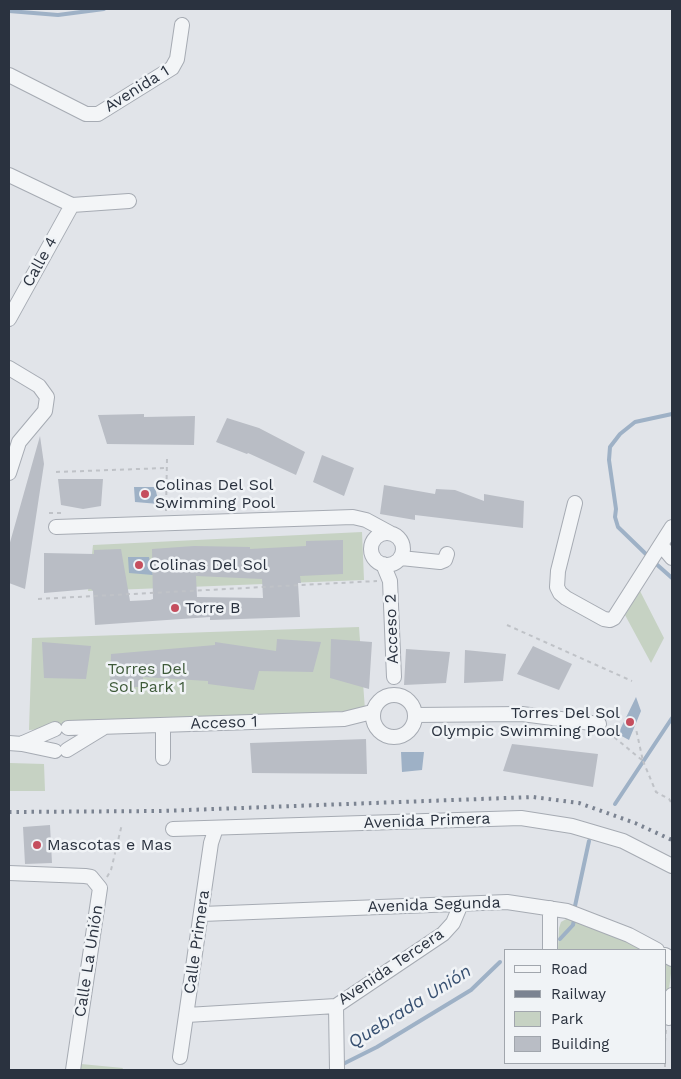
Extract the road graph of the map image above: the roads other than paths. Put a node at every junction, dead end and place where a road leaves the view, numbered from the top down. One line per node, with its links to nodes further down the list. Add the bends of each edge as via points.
1 (182, 25): 2 (street, Avenida 1, via 177,59 172,68 98,114 86,114)
2 (9, 75)
3 (9, 175): 5 (street)
4 (129, 201): 5 (street)
5 (72, 205): 6 (street, Calle 4)
6 (9, 319)
7 (9, 368): 8 (street, via 39,386 47,397 45,411 19,442)
8 (9, 473)
9 (575, 503): 14 (street, via 557,577 560,593 566,598 610,620)
10 (56, 527): 12 (street, via 353,517)
11 (672, 527): 14 (street)
12 (375, 531): 16 (street, via 371,550 377,561); 16 (street, via 400,539 403,545)
13 (447, 554): 16 (street, via 440,562)
14 (655, 555): 15 (street)
15 (672, 558)
16 (389, 562): 17 (street, Acceso 2)
17 (394, 677): 18 (street, Acceso 2); 19 (street, Acceso 2)
18 (386, 696): 19 (street); 21 (street, via 380,699)
19 (402, 696): 20 (street, via 409,700)
20 (415, 715): 21 (street, via 412,727 402,736 383,735); 22 (street, via 522,714)
21 (373, 719): 23 (street, Acceso 1)
22 (599, 724)
23 (163, 726): 24 (street, Acceso 1); 26 (street)
24 (104, 728): 25 (street, Acceso 1, via 62,728); 25 (street, Acceso 1, via 61,751)
25 (16, 744)
26 (163, 758)
27 (216, 828): 28 (street, Avenida Primera); 29 (street, Avenida Primera, via 521,818 572,826 623,841); 33 (street, Calle Primera, via 211,843)
28 (173, 829)
29 (672, 866)
30 (9, 873): 42 (street, Calle La Unión, via 85,876 100,888)
31 (461, 904): 32 (street, Avenida Segunda, via 507,902); 33 (street, Avenida Segunda); 37 (street, Avenida Tercera, via 453,923 443,934)
32 (550, 908): 34 (street); 35 (street, Avenida Segunda, via 589,918)
33 (202, 914): 38 (street, Calle Primera)
34 (550, 949)
35 (655, 949)
36 (672, 995): 39 (street)
37 (336, 1006): 38 (street, Avenida Tercera); 41 (street)
38 (187, 1015): 40 (street, Calle Primera)
39 (669, 1018)
40 (180, 1057)
41 (337, 1066)
42 (73, 1070)

